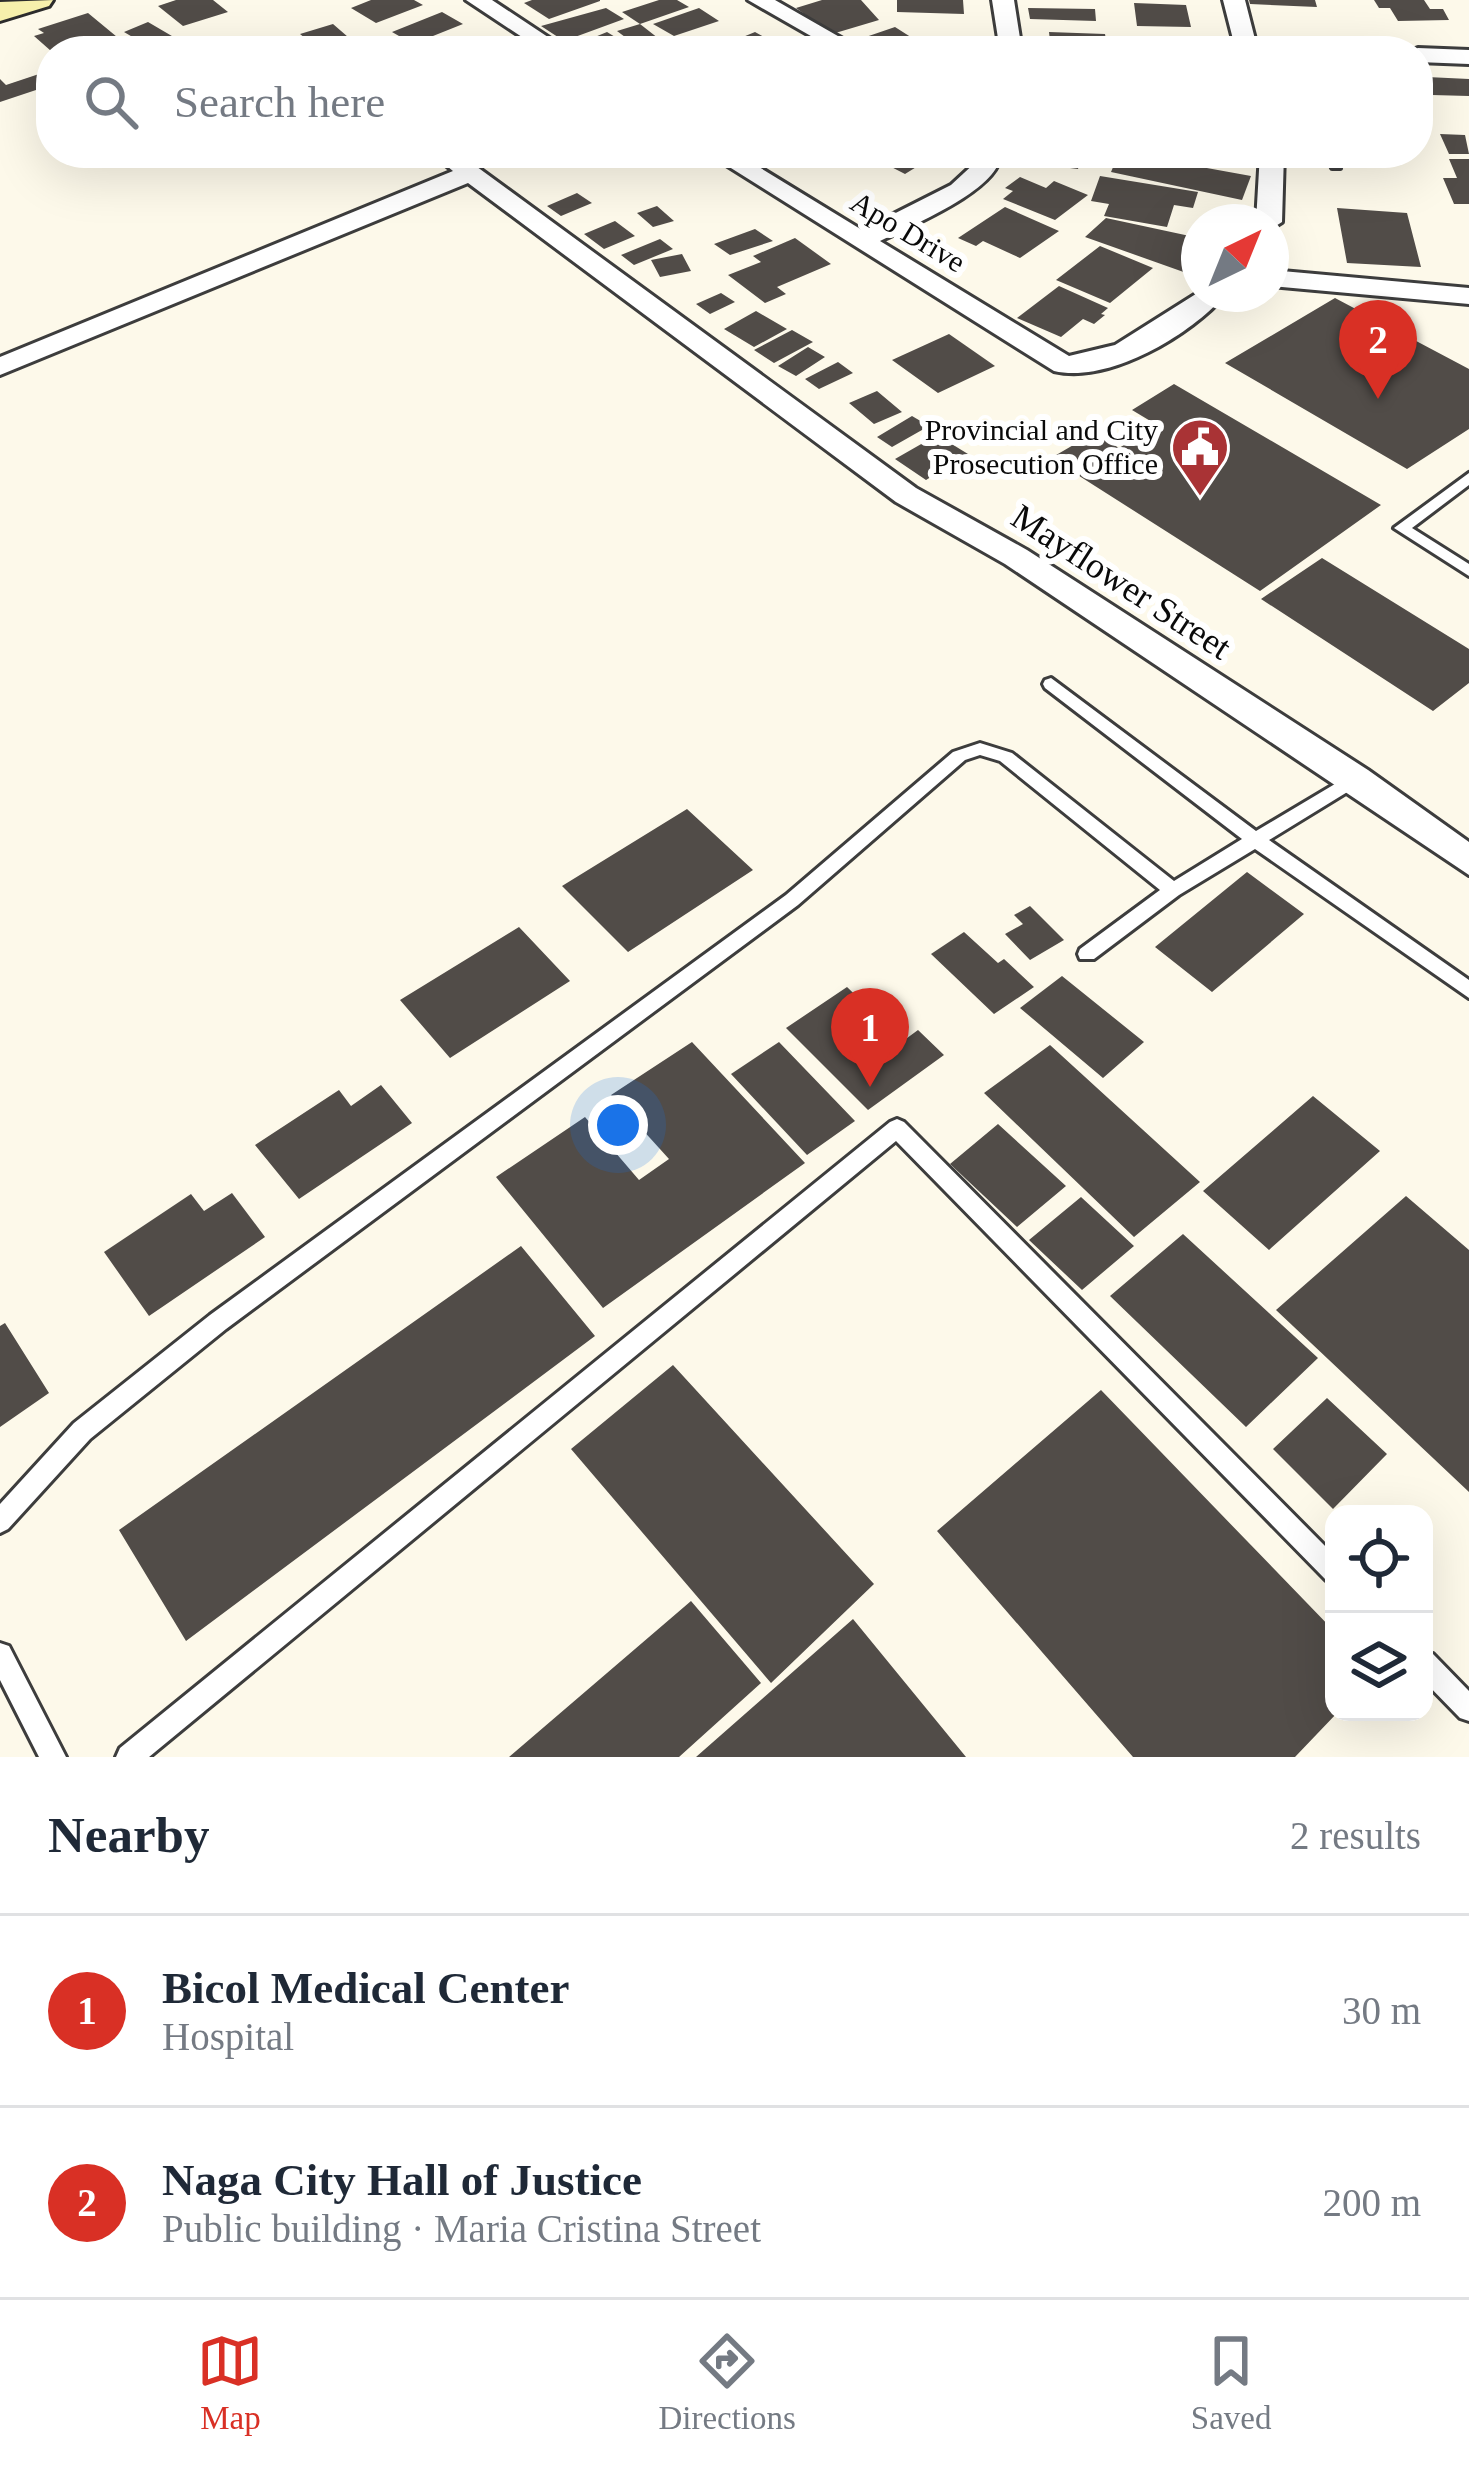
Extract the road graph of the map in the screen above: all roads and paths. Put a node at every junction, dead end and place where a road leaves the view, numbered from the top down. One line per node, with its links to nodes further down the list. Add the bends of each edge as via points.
1 (38, 0): 6 (street)
2 (477, 0): 7 (street)
3 (760, 0): 8 (street)
4 (1004, 0): 9 (street)
5 (1234, 0): 10 (street)
6 (0, 12)
7 (534, 36)
8 (826, 36)
9 (1009, 36)
10 (1243, 36)
11 (1433, 56): 12 (street)
12 (1469, 57)
13 (463, 168): 17 (street, Mayflower Street)
14 (743, 168): 19 (street, Apo Drive)
15 (984, 168): 19 (street, via 960,190)
16 (1271, 168): 18 (street)
17 (470, 173): 23 (street); 27 (street, Mayflower Street, via 906,495 1016,557)
18 (1270, 204)
19 (860, 242): 22 (street, Apo Drive, via 1064,365 1093,365 1146,343)
20 (1289, 280): 21 (street)
21 (1469, 296)
22 (1188, 312)
23 (0, 367)
24 (1469, 478): 25 (lane, via 1402,528)
25 (1469, 571)
26 (1051, 684): 28 (lane)
27 (1356, 779): 28 (lane); 29 (street, Mayflower Street)
28 (1258, 842): 30 (lane); 32 (lane)
29 (1469, 861)
30 (1173, 890): 31 (lane); 33 (lane, via 1006,757 980,749 958,756 792,900 218,1322 82,1431)
31 (1087, 954)
32 (1469, 990)
33 (0, 1520)
34 (1325, 1563): 39 (lane, via 897,1128)
35 (0, 1655): 38 (lane)
36 (1433, 1672): 37 (lane)
37 (1469, 1709)
38 (52, 1757)
39 (129, 1757)

